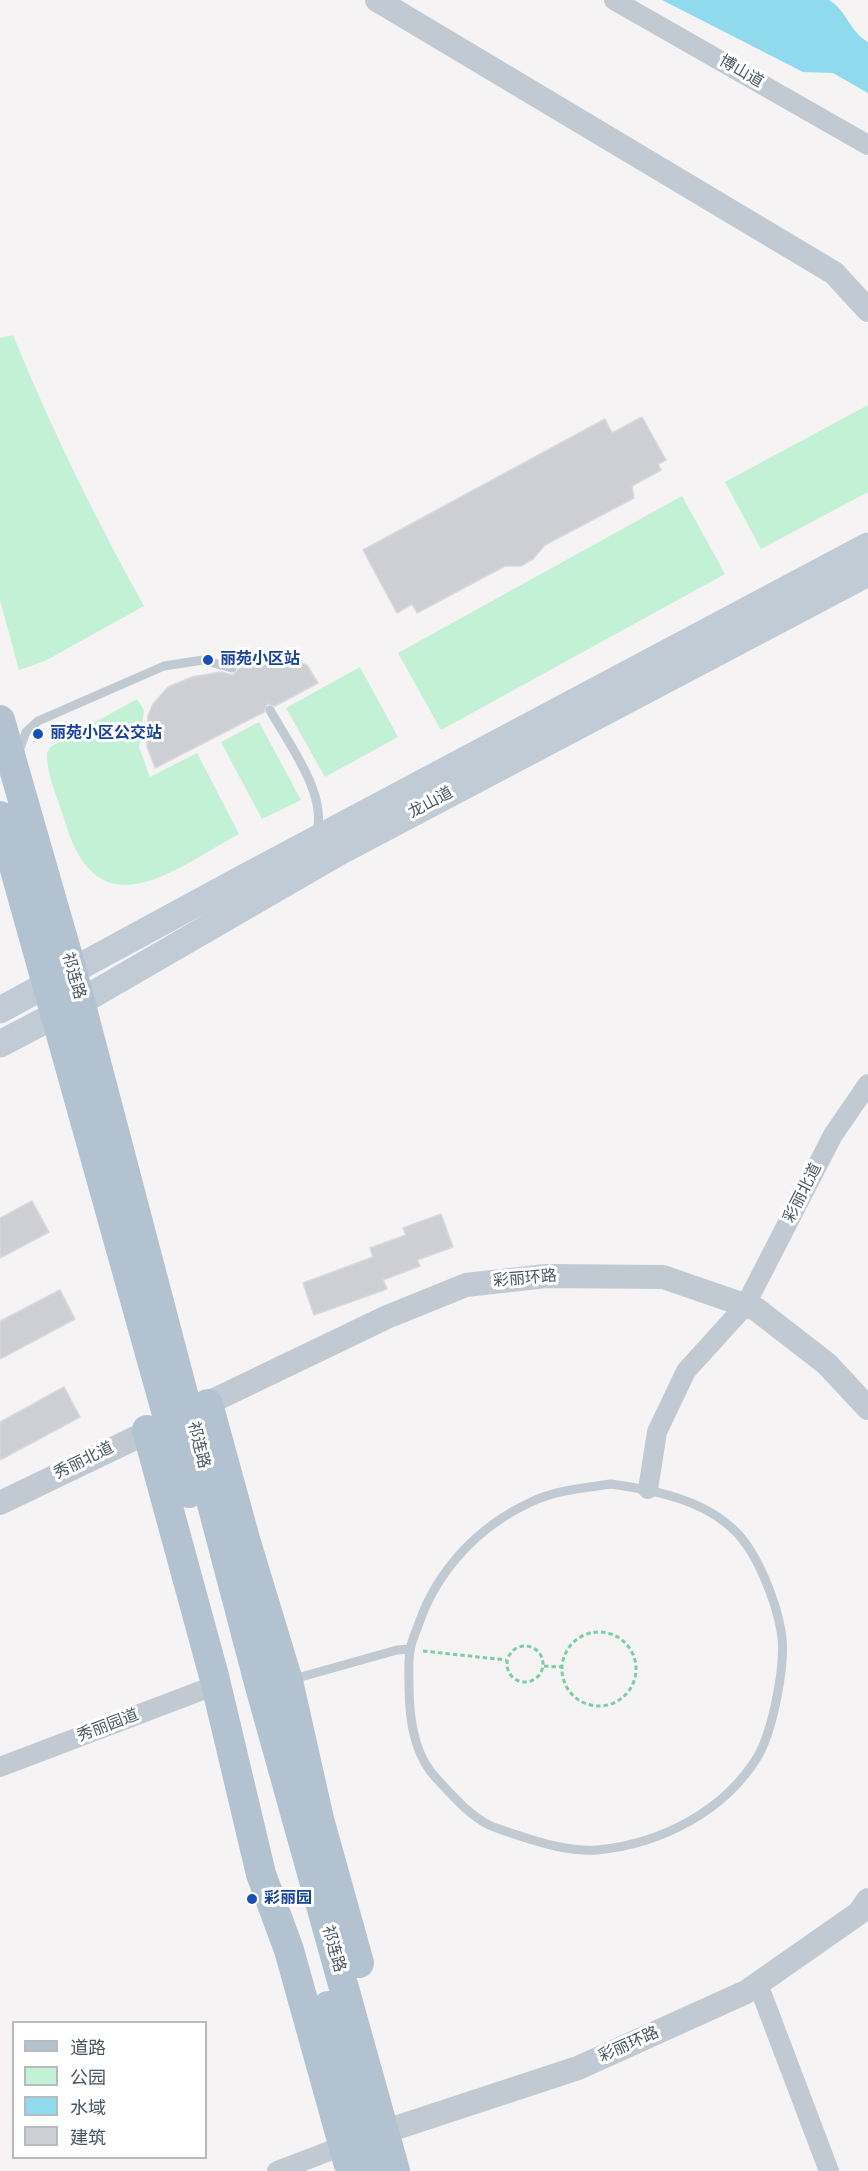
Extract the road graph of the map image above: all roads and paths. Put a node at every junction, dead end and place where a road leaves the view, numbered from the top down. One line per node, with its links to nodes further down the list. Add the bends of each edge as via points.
1 (377, 0): 4 (street, via 834,273)
2 (614, 0): 3 (street, 博山道)
3 (868, 144)
4 (868, 310)
5 (868, 546): 12 (main road, 龙山道)
6 (868, 573): 14 (main road, 龙山道, via 339,852)
7 (231, 668): 10 (lane, via 203,660 164,666 38,721 23,737)
8 (270, 710): 12 (lane, via 319,807 319,825)
9 (0, 720): 10 (main road, 祁连路)
10 (15, 774): 13 (main road, 祁连路)
11 (0, 816): 13 (main road, 祁连路)
12 (312, 841): 13 (main road, 龙山道)
13 (60, 977): 14 (main road, 祁连路); 15 (main road, 龙山道)
14 (68, 1008): 16 (main road, 龙山道); 20 (main road, 祁连路)
15 (0, 1010)
16 (0, 1044)
17 (868, 1084): 18 (street, 彩丽北道, via 832,1135)
18 (745, 1306): 19 (street, 彩丽环路, via 756,1309 827,1364); 20 (street, 彩丽环路, via 663,1277 546,1276 466,1285 387,1317); 21 (street, 彩丽北道, via 686,1371 676,1389 657,1432)
19 (868, 1408)
20 (178, 1416): 22 (street, 秀丽北道); 27 (main road, via 245,1539); 28 (main road); 32 (main road, 祁连路, via 244,1690)
21 (648, 1489): 23 (lane, via 611,1484 569,1490 532,1501 487,1528 455,1557 426,1604); 23 (lane, via 697,1506 735,1531 754,1558 773,1598 782,1634 777,1705 759,1755 726,1797 687,1824 633,1844 594,1850 543,1844 489,1825 432,1774 416,1739 409,1709)
22 (0, 1503)
23 (410, 1649): 24 (path); 27 (lane)
24 (507, 1660): 25 (path, via 519,1646 531,1646 541,1654); 25 (path, via 509,1672 522,1682 539,1677)
25 (544, 1666): 26 (path)
26 (562, 1667): 26 (path, via 571,1644 593,1633 618,1637 628,1646 636,1668 629,1691 610,1705 598,1706 576,1699 563,1679)
27 (288, 1681): 32 (main road, via 319,1820)
28 (216, 1685): 29 (street, 秀丽园道); 32 (main road, via 261,1874)
29 (0, 1767)
30 (868, 1900): 31 (street, 彩丽环路, via 859,1913)
31 (758, 1984): 32 (street, 彩丽环路, via 578,2068); 37 (street)
32 (369, 2142): 33 (street); 34 (main road, 祁连路); 35 (main road, 祁连路); 36 (main road)
33 (277, 2171)
34 (372, 2171)
35 (395, 2171)
36 (416, 2171)
37 (829, 2171)

